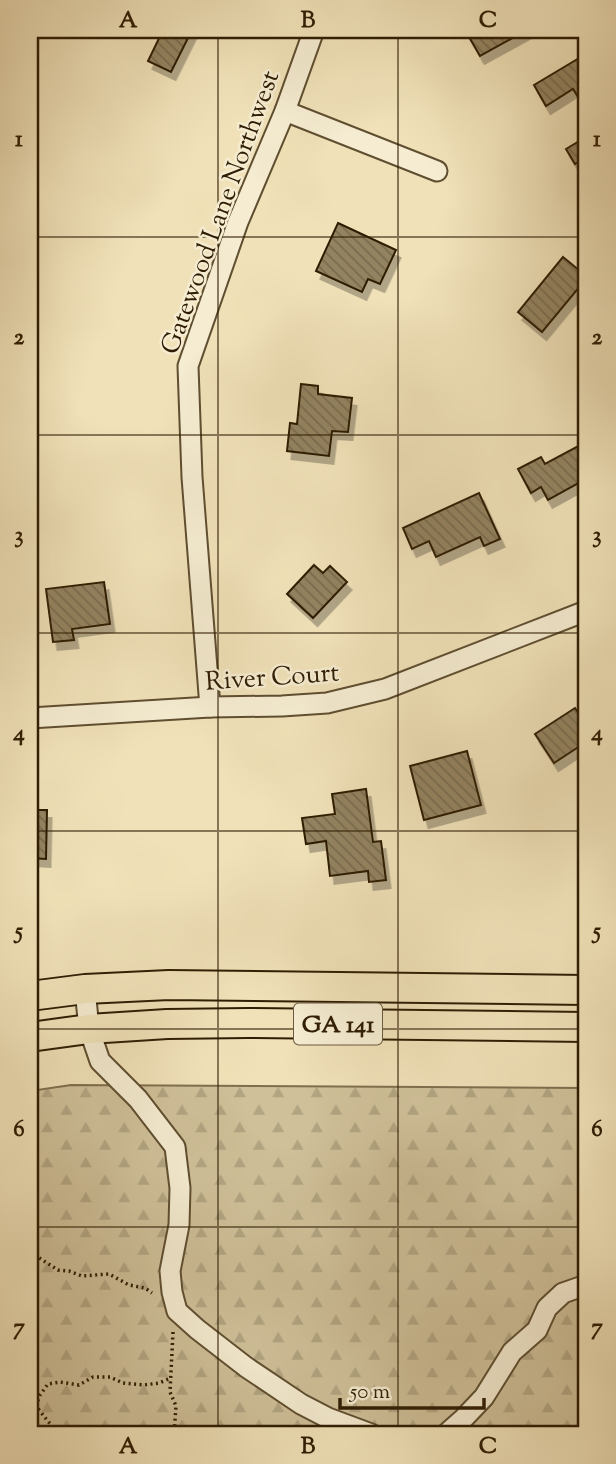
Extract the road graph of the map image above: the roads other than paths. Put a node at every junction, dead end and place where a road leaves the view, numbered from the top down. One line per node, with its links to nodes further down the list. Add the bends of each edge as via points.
1 (314, 30): 2 (street, Gatewood Lane Northwest)
2 (285, 111): 3 (street); 5 (street, Gatewood Lane Northwest, via 238,222 188,366)
3 (437, 172)
4 (586, 611): 5 (street, River Court, via 385,689 327,703)
5 (210, 707): 6 (street, River Court)
6 (30, 718)
7 (85, 989): 8 (highway, GA 141, via 169,985); 9 (highway, GA 141); 11 (street)
8 (586, 990)
9 (30, 996)
10 (586, 1027): 11 (highway, GA 141, via 248,1023)
11 (89, 1029): 12 (highway, GA 141); 14 (street, via 100,1061 138,1099 175,1147 179,1225 170,1271 177,1311 301,1404)
12 (30, 1037)
13 (586, 1285): 15 (street, via 563,1293 547,1308 537,1330 512,1352 484,1397)
14 (371, 1434)
15 (446, 1434)

